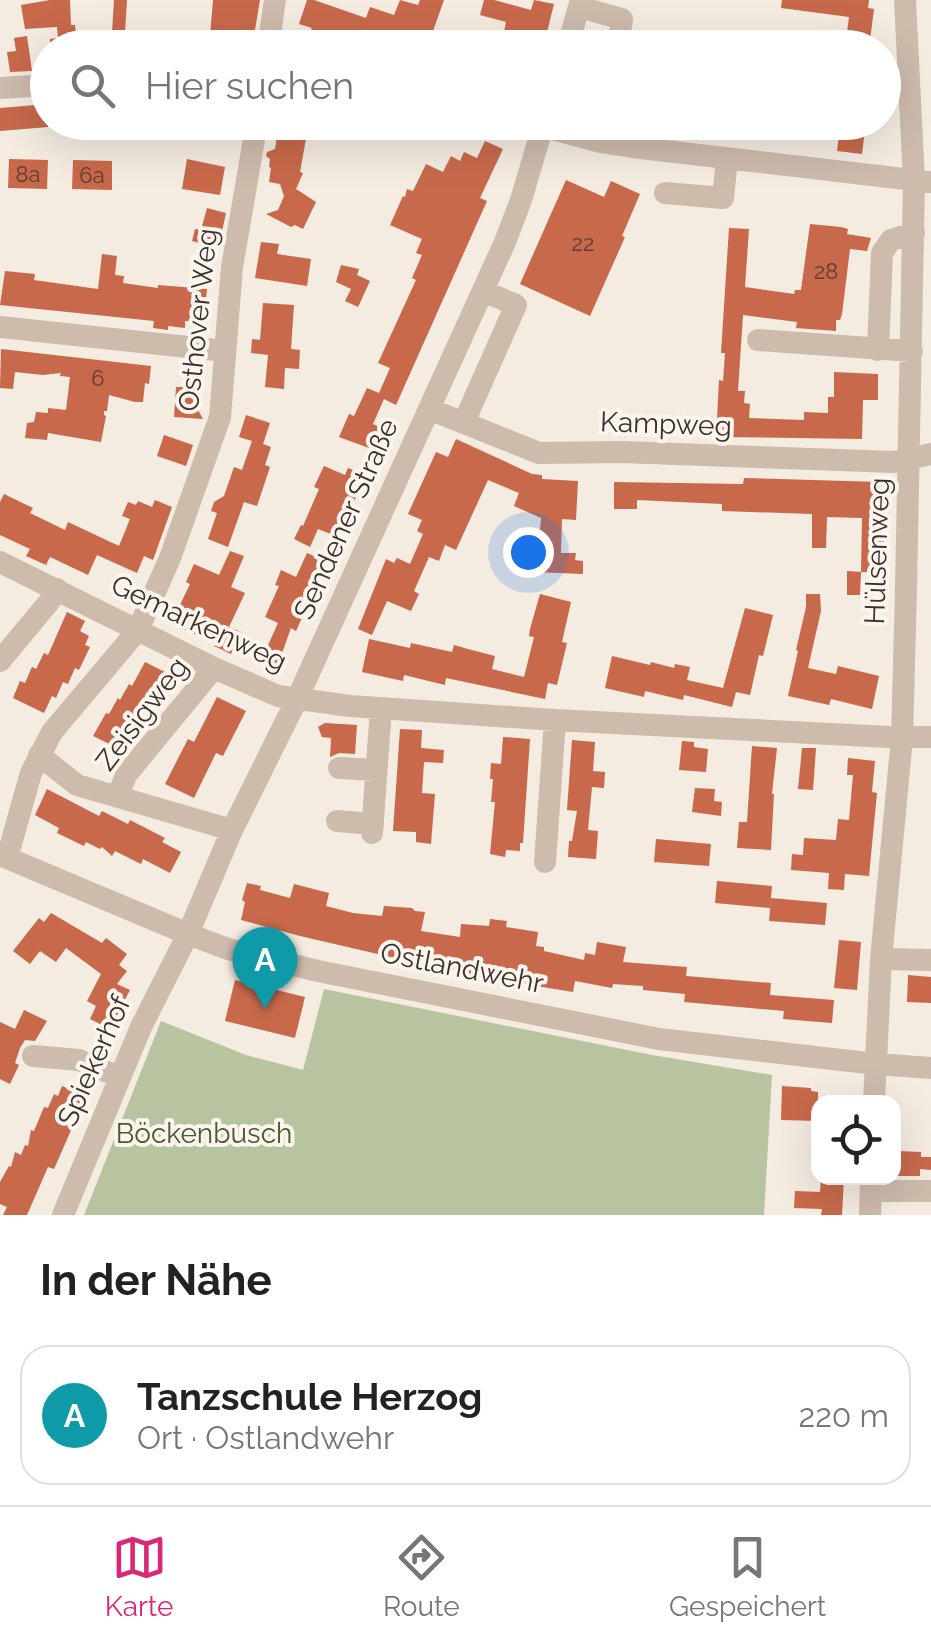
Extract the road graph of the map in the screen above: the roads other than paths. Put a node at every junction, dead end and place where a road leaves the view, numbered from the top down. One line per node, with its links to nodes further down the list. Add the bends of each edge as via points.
1 (275, 0): 4 (street)
2 (906, 0): 13 (street, Hülsenweg)
3 (580, 4): 5 (street); 6 (street, via 622,19)
4 (271, 30)
5 (572, 30)
6 (620, 30)
7 (30, 86): 8 (street)
8 (0, 88)
9 (254, 140): 20 (street, Osthover Weg)
10 (534, 140): 16 (street, Sendener Straße, via 521,200)
11 (640, 140): 12 (street)
12 (727, 159): 13 (street); 14 (street, via 724,198)
13 (923, 182): 15 (street, Hülsenweg)
14 (665, 192)
15 (914, 232): 19 (street, via 892,240 882,253); 21 (street, Hülsenweg)
16 (483, 290): 22 (street, Sendener Straße); 23 (street, via 516,306)
17 (0, 327): 20 (street)
18 (758, 340): 19 (street)
19 (878, 350): 21 (street)
20 (225, 351): 27 (street, Osthover Weg, via 220,416)
21 (912, 351): 24 (street, Hülsenweg)
22 (429, 409): 23 (street, Kampweg); 30 (street, Sendener Straße)
23 (464, 422): 24 (street, Kampweg, via 539,453 894,462)
24 (920, 456): 34 (street, Hülsenweg)
25 (0, 562): 26 (street, Gemarkenweg)
26 (57, 589): 27 (street, Gemarkenweg); 28 (street)
27 (138, 630): 29 (street, Gemarkenweg); 35 (street, Osthover Weg)
28 (0, 661)
29 (214, 668): 30 (street, Gemarkenweg); 38 (street, Zeisigweg, via 126,775)
30 (298, 698): 31 (street, Gemarkenweg); 40 (street, Sendener Straße)
31 (381, 708): 32 (street, Gemarkenweg); 37 (street)
32 (555, 720): 34 (street, Gemarkenweg); 42 (street)
33 (931, 737): 34 (street, Gemarkenweg)
34 (902, 738): 44 (street, Hülsenweg)
35 (38, 755): 38 (street, via 77,785); 41 (street, Osthover Weg)
36 (339, 768): 37 (street)
37 (376, 770): 39 (street, via 372,828)
38 (118, 796): 40 (street)
39 (337, 821)
40 (232, 830): 43 (street, Sendener Straße)
41 (4, 856): 43 (street, Ostlandwehr)
42 (544, 862)
43 (188, 934): 47 (street, Ostlandwehr, via 318,971 659,1038); 49 (street, Spiekerhof)
44 (881, 960): 45 (street); 47 (street, Hülsenweg)
45 (931, 960)
46 (33, 1056): 49 (street, via 78,1060)
47 (876, 1064): 48 (street, Ostlandwehr); 50 (street, Hülsenweg)
48 (931, 1068)
49 (119, 1077): 54 (street, Spiekerhof)
50 (874, 1095)
51 (871, 1185): 55 (street)
52 (880, 1185): 53 (street)
53 (931, 1191)
54 (63, 1215)
55 (870, 1215)

